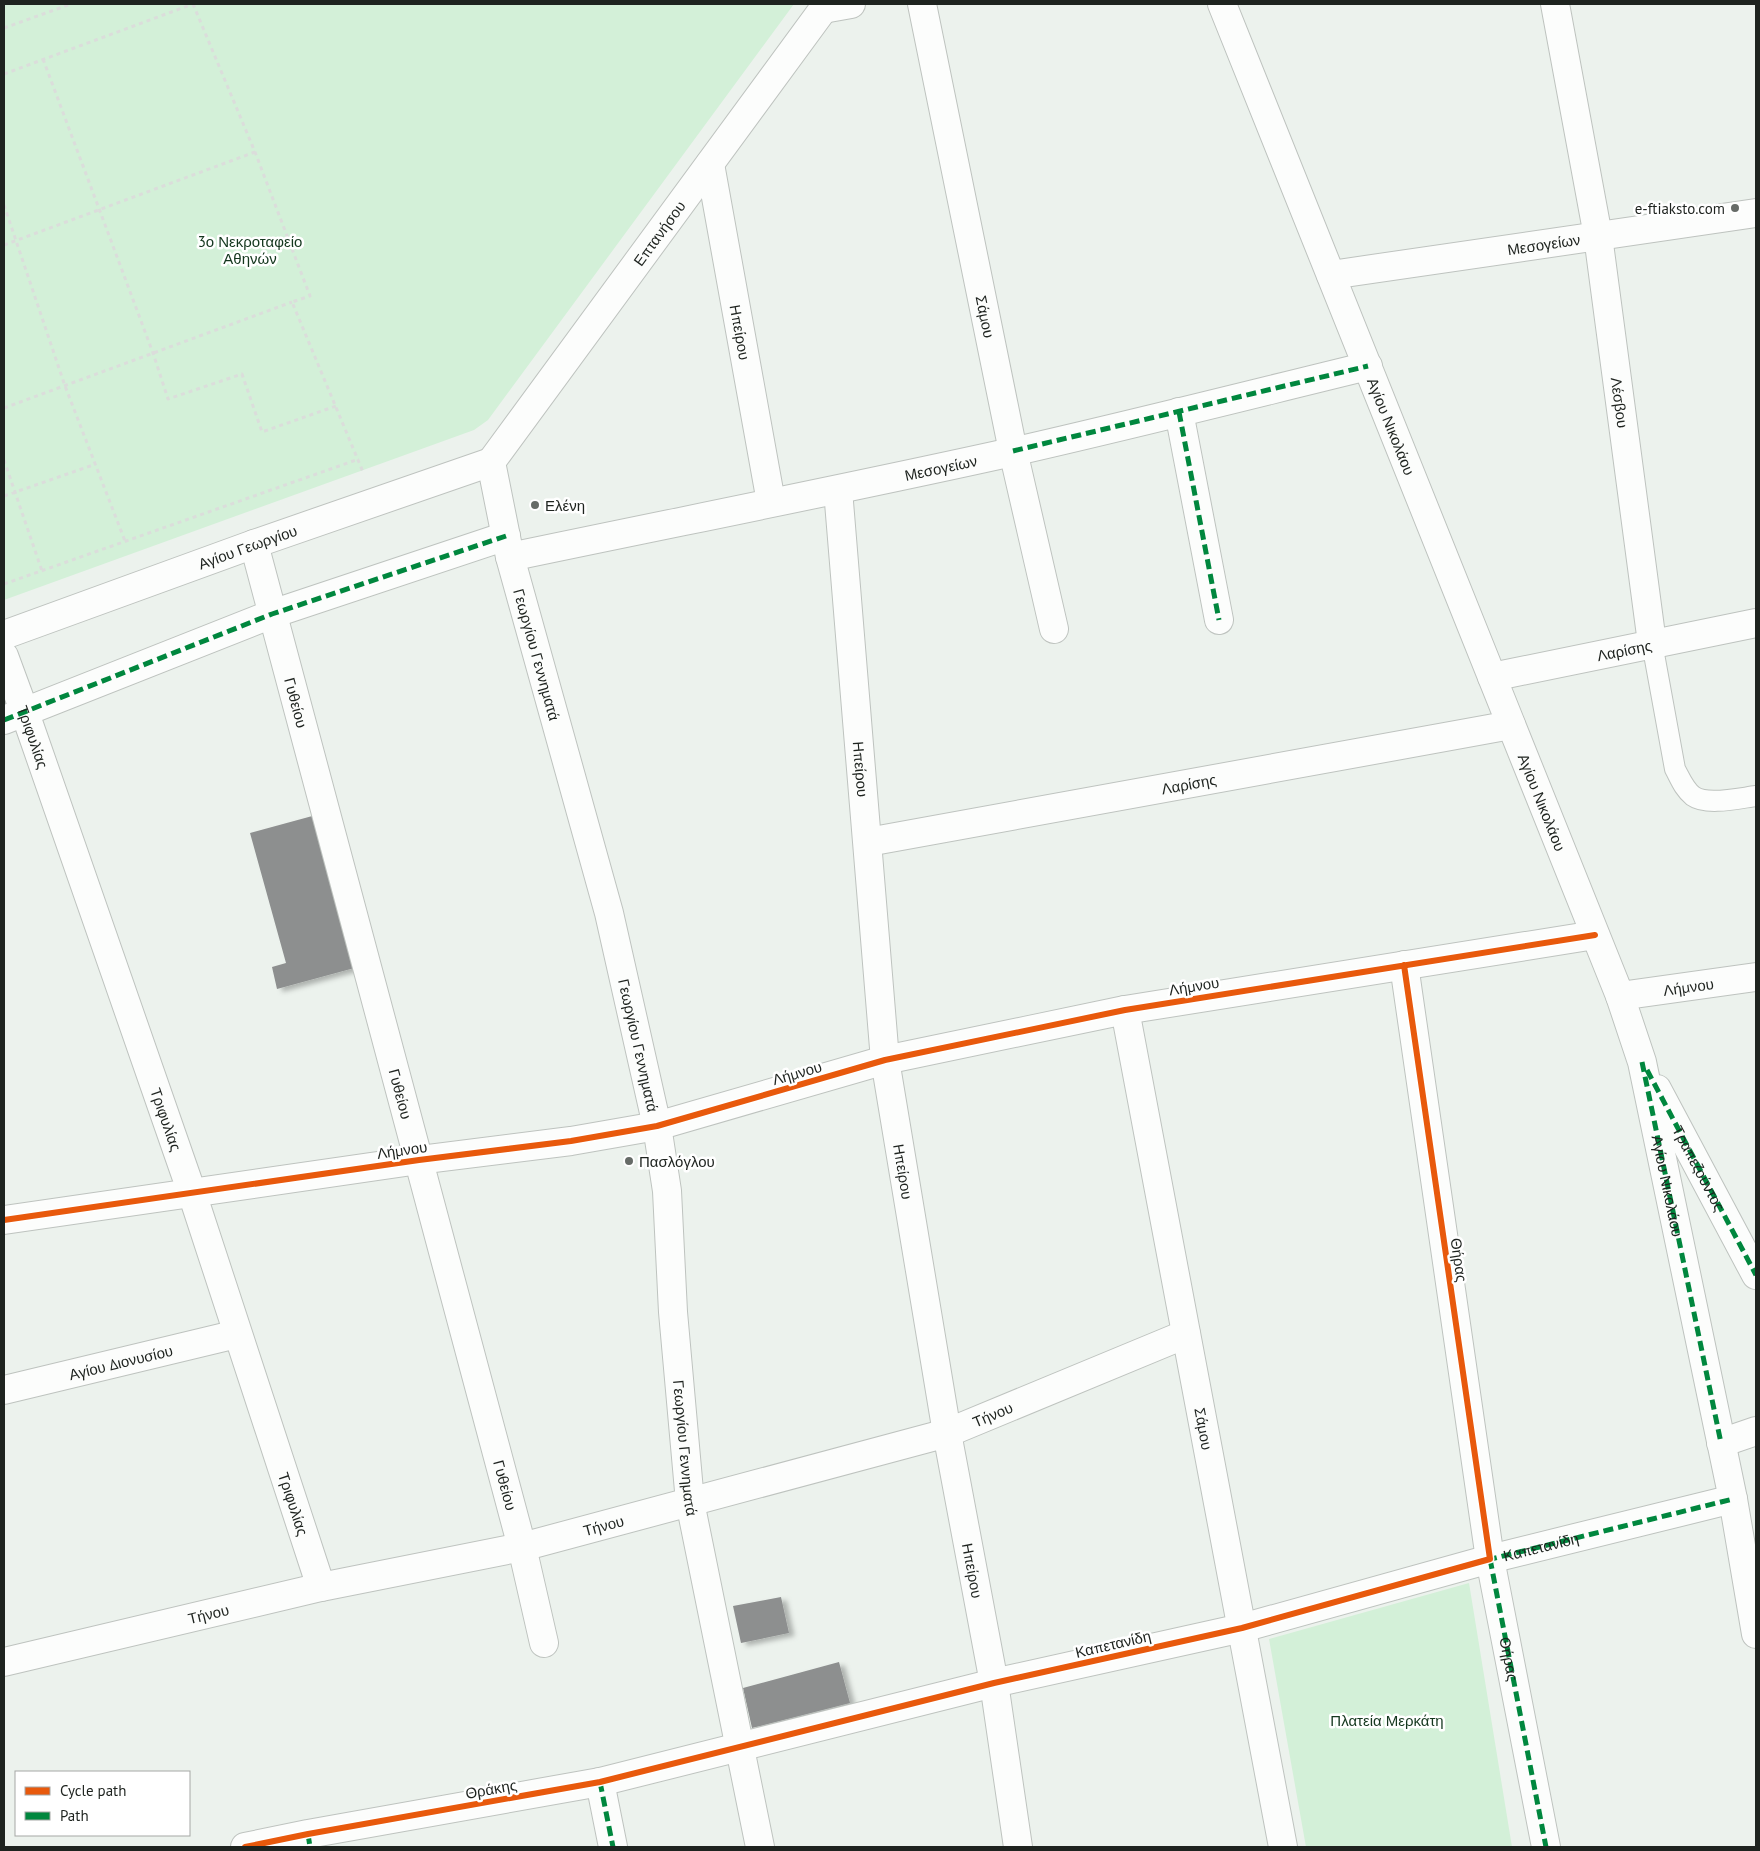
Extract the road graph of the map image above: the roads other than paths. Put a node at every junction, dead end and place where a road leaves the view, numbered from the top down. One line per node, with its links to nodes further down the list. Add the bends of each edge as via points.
1 (851, 4): 5 (street)
2 (922, 4): 12 (street, Σάμου)
3 (1222, 4): 9 (street, Αγίου Νικολάου)
4 (1555, 4): 8 (street, Λέσβου)
5 (825, 6): 6 (street, Επτανήσου)
6 (710, 164): 13 (street, Επτανήσου); 15 (street, Ηπείρου)
7 (1756, 213): 8 (street, Μεσογείων)
8 (1598, 236): 9 (street, Μεσογείων); 23 (street, Λέσβου)
9 (1331, 275): 10 (street, Αγίου Νικολάου)
10 (1368, 366): 11 (street, Μεσογείων); 25 (street, Αγίου Νικολάου)
11 (1179, 412): 12 (street, Μεσογείων); 19 (street)
12 (1013, 452): 14 (street, Μεσογείων); 21 (street, Σάμου)
13 (491, 462): 16 (street, Αγίου Γεωργίου); 17 (street, Γεωργίου Γεννηματά)
14 (838, 490): 15 (street, Μεσογείων); 29 (street, Ηπείρου)
15 (771, 502): 17 (street, Μεσογείων)
16 (254, 544): 18 (street, Γυθείου); 22 (street, Αγίου Γεωργίου)
17 (508, 547): 18 (street, Μεσογείων); 37 (street, Γεωργίου Γεννηματά, via 609,913)
18 (272, 614): 26 (street, Μεσογείων); 38 (street, Γυθείου)
19 (1219, 620)
20 (1756, 623): 23 (street, Λαρίσης)
21 (1054, 629)
22 (4, 635)
23 (1652, 643): 25 (street, Λαρίσης); 28 (lane, Λέσβου, via 1675,769 1683,784 1694,796 1709,801)
24 (4, 656): 26 (street, Τριφυλίας)
25 (1492, 677): 27 (street, Αγίου Νικολάου)
26 (14, 716): 39 (street, Τριφυλίας)
27 (1511, 725): 29 (street, Λαρίσης); 30 (street, Αγίου Νικολάου)
28 (1756, 796)
29 (868, 842): 35 (street, Ηπείρου)
30 (1595, 935): 31 (street, Λήμνου); 33 (street, Αγίου Νικολάου)
31 (1404, 965): 34 (street, Λήμνου); 51 (street, Θήρας)
32 (1756, 977): 33 (street, Λήμνου)
33 (1620, 996): 36 (street, Αγίου Νικολάου)
34 (1125, 1010): 35 (street, Λήμνου); 43 (street, Σάμου)
35 (885, 1060): 37 (street, Λήμνου); 46 (street, Ηπείρου)
36 (1642, 1062): 41 (street, Τραπεζούντος); 47 (street, Αγίου Νικολάου)
37 (657, 1126): 38 (street, Λήμνου, via 572,1141); 49 (street, Γεωργίου Γεννηματά, via 667,1191 673,1312)
38 (419, 1160): 39 (street, Λήμνου); 50 (street, Γυθείου)
39 (192, 1193): 40 (street, Λήμνου); 42 (street, Τριφυλίας)
40 (4, 1220)
41 (1756, 1275)
42 (237, 1334): 44 (street, Αγίου Διονυσίου); 52 (street, Τριφυλίας)
43 (1186, 1334): 46 (street, Τήνου); 53 (street, Σάμου)
44 (4, 1390)
45 (1756, 1431): 47 (street)
46 (947, 1433): 49 (street, Τήνου); 57 (street, Ηπείρου)
47 (1721, 1443): 48 (street, Αγίου Νικολάου)
48 (1732, 1499): 51 (street, Καπετανίδη); 54 (street, Αγίου Νικολάου)
49 (690, 1502): 50 (street, Τήνου); 58 (street, Γεωργίου Γεννηματά)
50 (522, 1547): 52 (street, Τήνου); 55 (street, Γυθείου)
51 (1490, 1559): 53 (street, Καπετανίδη); 66 (street, Θήρας)
52 (321, 1587): 56 (street, Τήνου)
53 (1242, 1628): 57 (street, Καπετανίδη); 65 (street, Σάμου)
54 (1756, 1634)
55 (544, 1643)
56 (4, 1662)
57 (994, 1683): 58 (street, Καπετανίδη); 64 (street, Ηπείρου)
58 (740, 1748): 59 (street, Θράκης); 63 (street, Γεωργίου Γεννηματά)
59 (600, 1782): 60 (street, Θράκης); 62 (street)
60 (309, 1841): 61 (street, Θράκης)
61 (245, 1847)
62 (613, 1847)
63 (760, 1847)
64 (1018, 1847)
65 (1283, 1847)
66 (1546, 1847)

